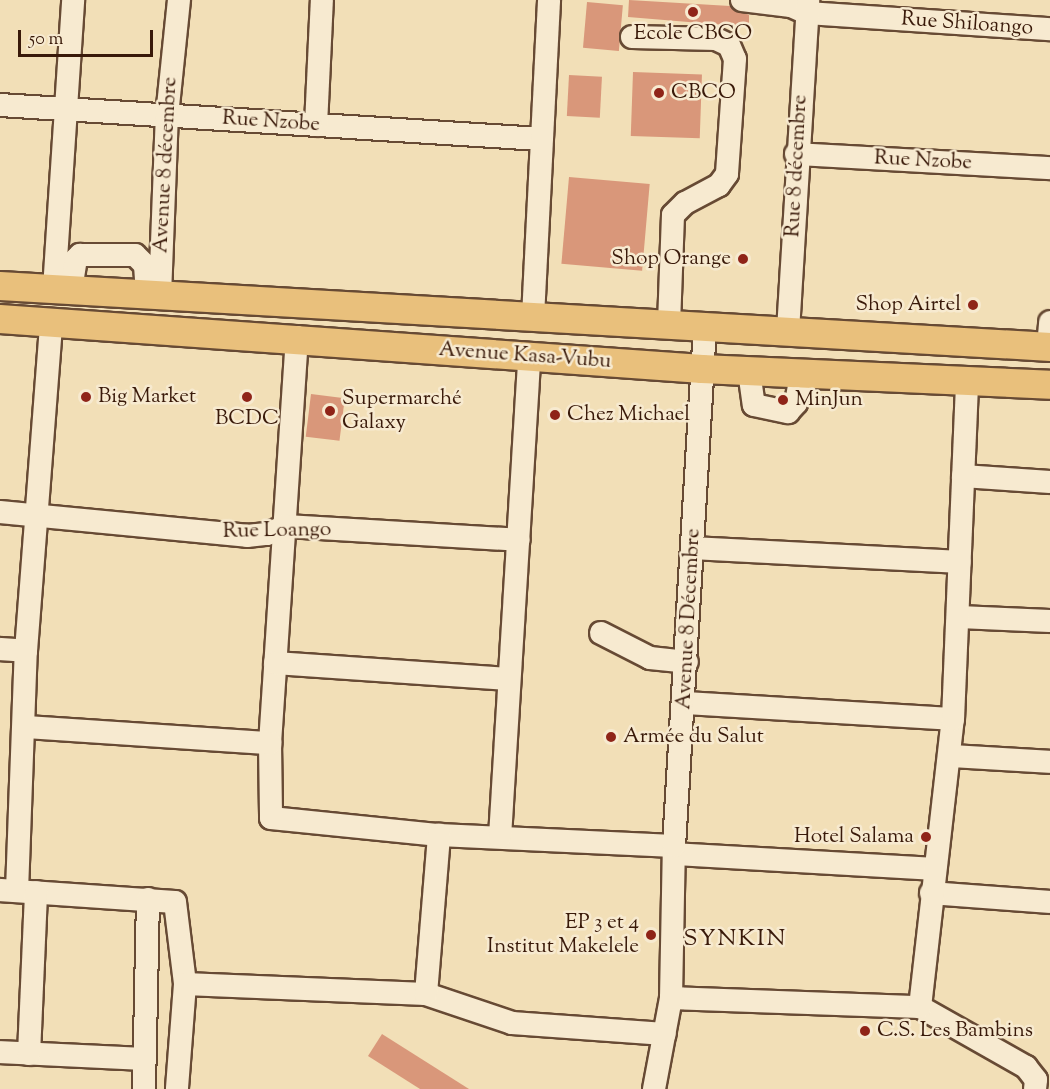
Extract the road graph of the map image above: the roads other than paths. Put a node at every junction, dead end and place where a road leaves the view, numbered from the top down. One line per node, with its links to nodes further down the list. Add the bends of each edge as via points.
1 (73, 0): 10 (street)
2 (179, 0): 11 (street, Avenue 8 décembre)
3 (322, 0): 12 (street)
4 (549, 0): 13 (street)
5 (742, 0): 6 (street, Rue Shiloango)
6 (808, 7): 7 (street, Rue Shiloango); 14 (street, Rue 8 décembre)
7 (1050, 29)
8 (632, 37): 22 (street, via 716,39 729,45 735,59 727,174 719,185 685,203 673,215)
9 (0, 105): 10 (street, Rue Nzobe)
10 (65, 109): 11 (street, Rue Nzobe); 17 (street)
11 (166, 116): 12 (street, Rue Nzobe); 18 (street, Avenue 8 décembre)
12 (316, 125): 13 (street, Rue Nzobe)
13 (541, 139): 19 (street)
14 (796, 154): 15 (street, Rue Nzobe); 24 (street, Rue 8 décembre)
15 (1050, 168)
16 (0, 286): 17 (main road, Avenue Kasa-Vubu)
17 (63, 289): 18 (main road, Avenue Kasa-Vubu); 18 (street, via 80,255 135,255 145,265)
18 (153, 295): 19 (main road, Avenue Kasa-Vubu)
19 (533, 317): 22 (main road, Avenue Kasa-Vubu)
20 (0, 319): 21 (main road, Avenue Kasa-Vubu)
21 (51, 322): 25 (main road, Avenue Kasa-Vubu); 36 (street)
22 (669, 325): 23 (main road, Avenue Kasa-Vubu)
23 (705, 327): 24 (main road, Avenue Kasa-Vubu); 28 (street, Avenue 8 Décembre)
24 (788, 332): 26 (main road, Avenue Kasa-Vubu)
25 (297, 337): 27 (main road, Avenue Kasa-Vubu); 37 (street)
26 (1049, 339)
27 (529, 357): 28 (main road, Avenue Kasa-Vubu); 38 (street)
28 (702, 369): 29 (main road, Avenue Kasa-Vubu); 39 (street, Avenue 8 Décembre)
29 (749, 371): 30 (main road, Avenue Kasa-Vubu); 30 (street, via 754,405 788,412 796,403)
30 (801, 374): 31 (main road, Avenue Kasa-Vubu)
31 (967, 381): 32 (main road, Avenue Kasa-Vubu); 33 (street)
32 (1050, 385)
33 (963, 476): 34 (street); 40 (street)
34 (1050, 482)
35 (0, 512): 36 (street, Rue Loango)
36 (39, 515): 37 (street, Rue Loango, via 247,536 267,534); 45 (street)
37 (286, 526): 38 (street, Rue Loango); 47 (street)
38 (519, 540): 48 (street)
39 (693, 548): 40 (street); 46 (street, Avenue 8 Décembre)
40 (960, 562): 41 (street)
41 (959, 617): 42 (street); 50 (street)
42 (1050, 621)
43 (601, 633): 46 (street, via 650,658)
44 (0, 649): 45 (street)
45 (26, 651): 51 (street)
46 (687, 662): 49 (street, Avenue 8 Décembre)
47 (275, 663): 48 (street); 52 (street)
48 (508, 679): 57 (street)
49 (684, 703): 50 (street); 58 (street, Avenue 8 Décembre)
50 (953, 719): 53 (street)
51 (26, 728): 52 (street); 55 (street)
52 (270, 743): 56 (street, via 270,812 276,821)
53 (950, 756): 54 (street); 59 (street)
54 (1050, 762)
55 (11, 795): 60 (street)
56 (439, 835): 57 (street); 65 (street)
57 (500, 837): 58 (street)
58 (675, 850): 59 (street); 66 (street, Avenue 8 Décembre)
59 (934, 869): 61 (street)
60 (18, 891): 62 (street); 70 (street)
61 (931, 893): 63 (street); 67 (street)
62 (148, 898): 64 (street, via 171,900 178,907); 71 (street)
63 (1050, 902)
64 (184, 984): 65 (street); 73 (street)
65 (426, 994): 68 (street, via 512,1023)
66 (671, 998): 67 (street); 68 (street, Avenue 8 Décembre)
67 (920, 1007): 75 (street, via 1026,1067 1036,1080)
68 (665, 1034): 74 (street, Avenue 8 Décembre)
69 (0, 1052): 70 (street)
70 (29, 1054): 71 (street)
71 (144, 1059): 72 (street)
72 (144, 1089)
73 (177, 1089)
74 (654, 1089)
75 (1035, 1089)

